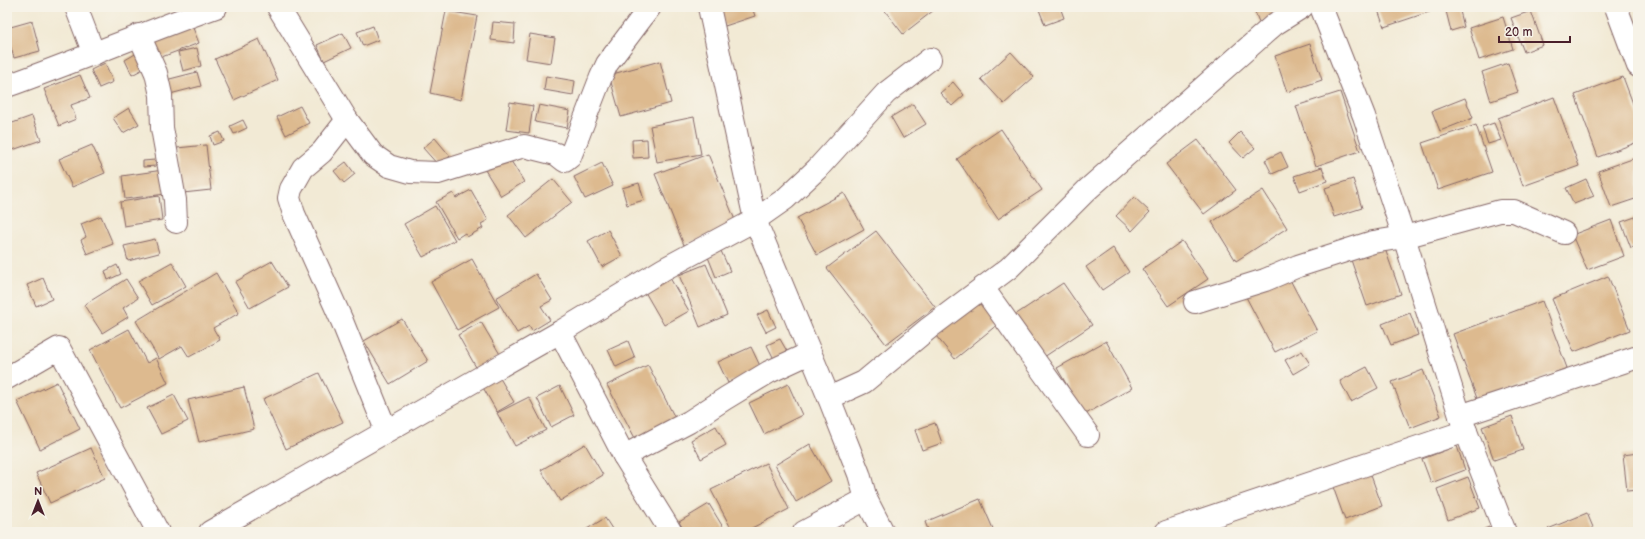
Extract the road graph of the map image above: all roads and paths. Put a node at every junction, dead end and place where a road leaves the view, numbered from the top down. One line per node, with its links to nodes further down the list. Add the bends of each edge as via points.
1 (76, 7): 10 (street)
2 (216, 7): 9 (street)
3 (278, 7): 14 (street)
4 (650, 7): 14 (street, via 607,64 570,157 565,161 556,154 524,146 438,173 410,172 389,166 373,155)
5 (709, 7): 15 (street)
6 (1302, 7): 19 (street, via 1275,24 1178,109 1088,190 1010,268)
7 (1320, 7): 18 (street, via 1364,116)
8 (1616, 7): 12 (street)
9 (139, 35): 10 (street); 16 (street, via 156,74 161,95 162,128 175,200)
10 (94, 54): 13 (street)
11 (930, 59): 15 (street, via 886,93 817,169 785,199)
12 (1638, 66)
13 (7, 86)
14 (347, 120): 27 (street, via 322,152 303,168 289,198)
15 (755, 220): 21 (street, via 664,269); 22 (street)
16 (176, 222)
17 (1564, 233): 18 (street, via 1520,213 1500,211)
18 (1404, 237): 20 (street, via 1373,242); 26 (street)
19 (983, 288): 25 (street, via 864,382); 28 (street)
20 (1194, 302)
21 (560, 332): 27 (street); 29 (street)
22 (810, 353): 25 (street); 29 (street, via 769,372 689,422)
23 (1638, 357): 26 (street)
24 (7, 378): 32 (street, via 59,348)
25 (830, 398): 30 (street)
26 (1463, 423): 31 (street); 37 (street)
27 (386, 430): 33 (street)
28 (1088, 435)
29 (624, 456): 34 (street)
30 (866, 499): 35 (street); 36 (street)
31 (1180, 530)
32 (158, 532)
33 (210, 532)
34 (671, 532)
35 (804, 532)
36 (883, 532)
37 (1505, 532)

